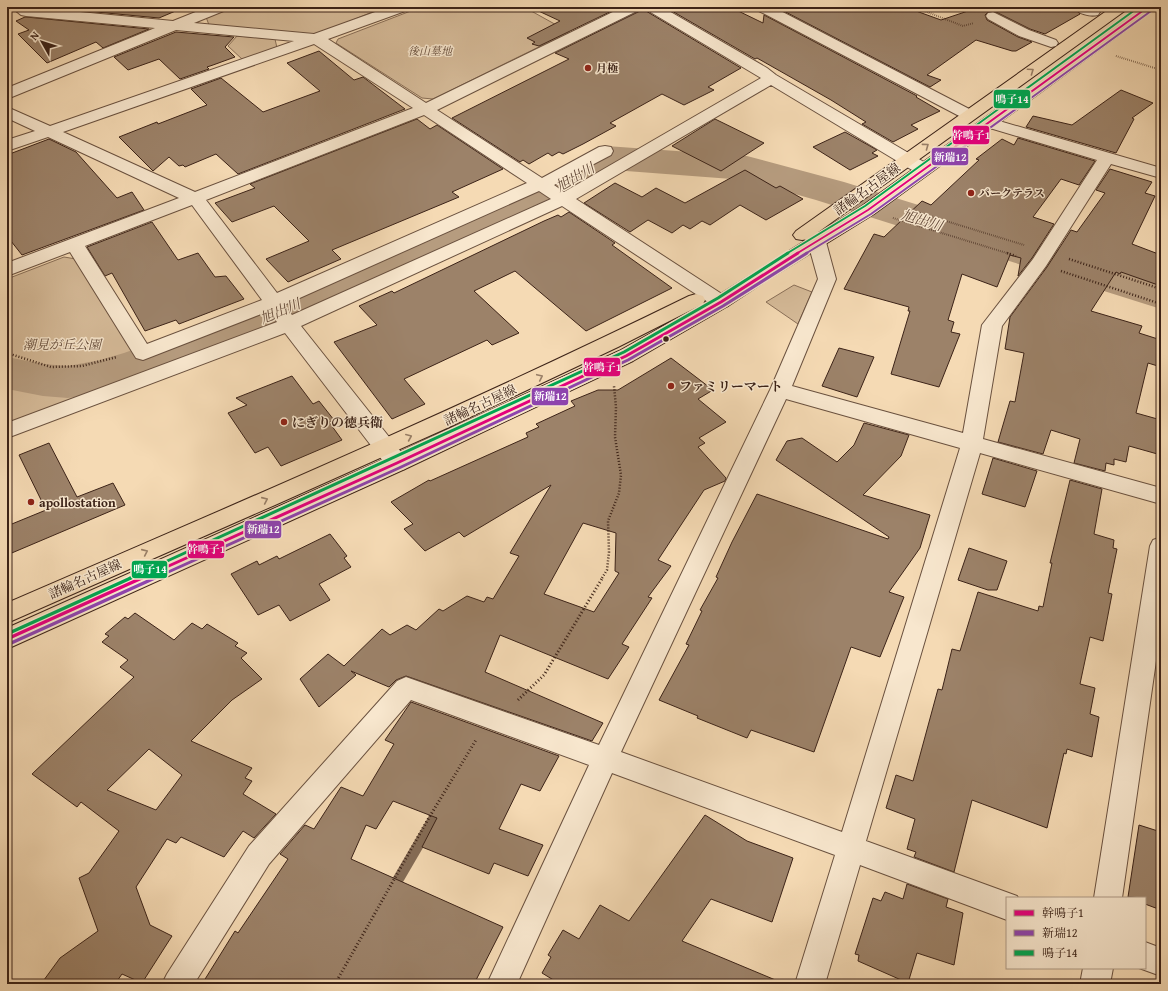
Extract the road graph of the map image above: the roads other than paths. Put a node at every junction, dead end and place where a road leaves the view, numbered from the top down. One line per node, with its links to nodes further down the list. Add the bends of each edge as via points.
1 (221, 7): 11 (street)
2 (634, 7): 16 (street)
3 (652, 7): 14 (street)
4 (762, 7): 18 (street)
5 (1121, 7): 18 (main road, 諸輪名古屋線, one-way to 5)
6 (1148, 7): 19 (main road, 諸輪名古屋線)
7 (399, 8): 12 (street)
8 (28, 9): 10 (street); 11 (street)
9 (994, 16): 13 (street, via 1024,33)
10 (7, 19)
11 (176, 26): 12 (street); 15 (street)
12 (315, 39): 16 (street); 20 (street)
13 (1051, 43)
14 (771, 78): 24 (street); 27 (street, via 630,161)
15 (7, 94)
16 (426, 109): 27 (street); 28 (street)
17 (7, 112): 20 (street)
18 (969, 115): 24 (main road, 諸輪名古屋線, one-way to 18)
19 (989, 123): 23 (street); 25 (main road, 諸輪名古屋線)
20 (48, 132): 21 (street); 28 (street)
21 (7, 146)
22 (605, 151): 27 (street, via 550,181)
23 (1106, 158): 26 (street); 37 (street, via 1043,258 992,325)
24 (907, 159): 25 (street); 29 (main road, 諸輪名古屋線)
25 (923, 169): 29 (main road, 諸輪名古屋線)
26 (1161, 173)
27 (551, 191): 33 (street); 34 (street); 34 (street)
28 (196, 199): 31 (street); 34 (street)
29 (864, 202): 30 (main road, 諸輪名古屋線)
30 (812, 236): 33 (main road, 諸輪名古屋線, via 757,278); 35 (street, via 827,279)
31 (75, 244): 32 (street); 34 (street, via 143,353 260,308)
32 (7, 270)
33 (715, 298): 38 (main road, 諸輪名古屋線, via 626,356)
34 (280, 312): 36 (street); 38 (street)
35 (780, 390): 37 (street); 43 (street)
36 (7, 431)
37 (972, 444): 39 (street); 44 (street)
38 (391, 455): 41 (main road, 諸輪名古屋線, one-way to 38); 42 (main road, 諸輪名古屋線)
39 (1161, 496)
40 (1161, 546): 45 (street)
41 (7, 613)
42 (7, 639)
43 (605, 760): 44 (street); 50 (street, via 406,688 259,855); 51 (street)
44 (850, 848): 46 (street); 52 (street)
45 (1108, 897)
46 (1006, 906)
47 (1146, 956): 48 (street)
48 (1161, 962)
49 (1098, 969): 53 (street)
50 (177, 984)
51 (502, 984)
52 (810, 984)
53 (1095, 984)

